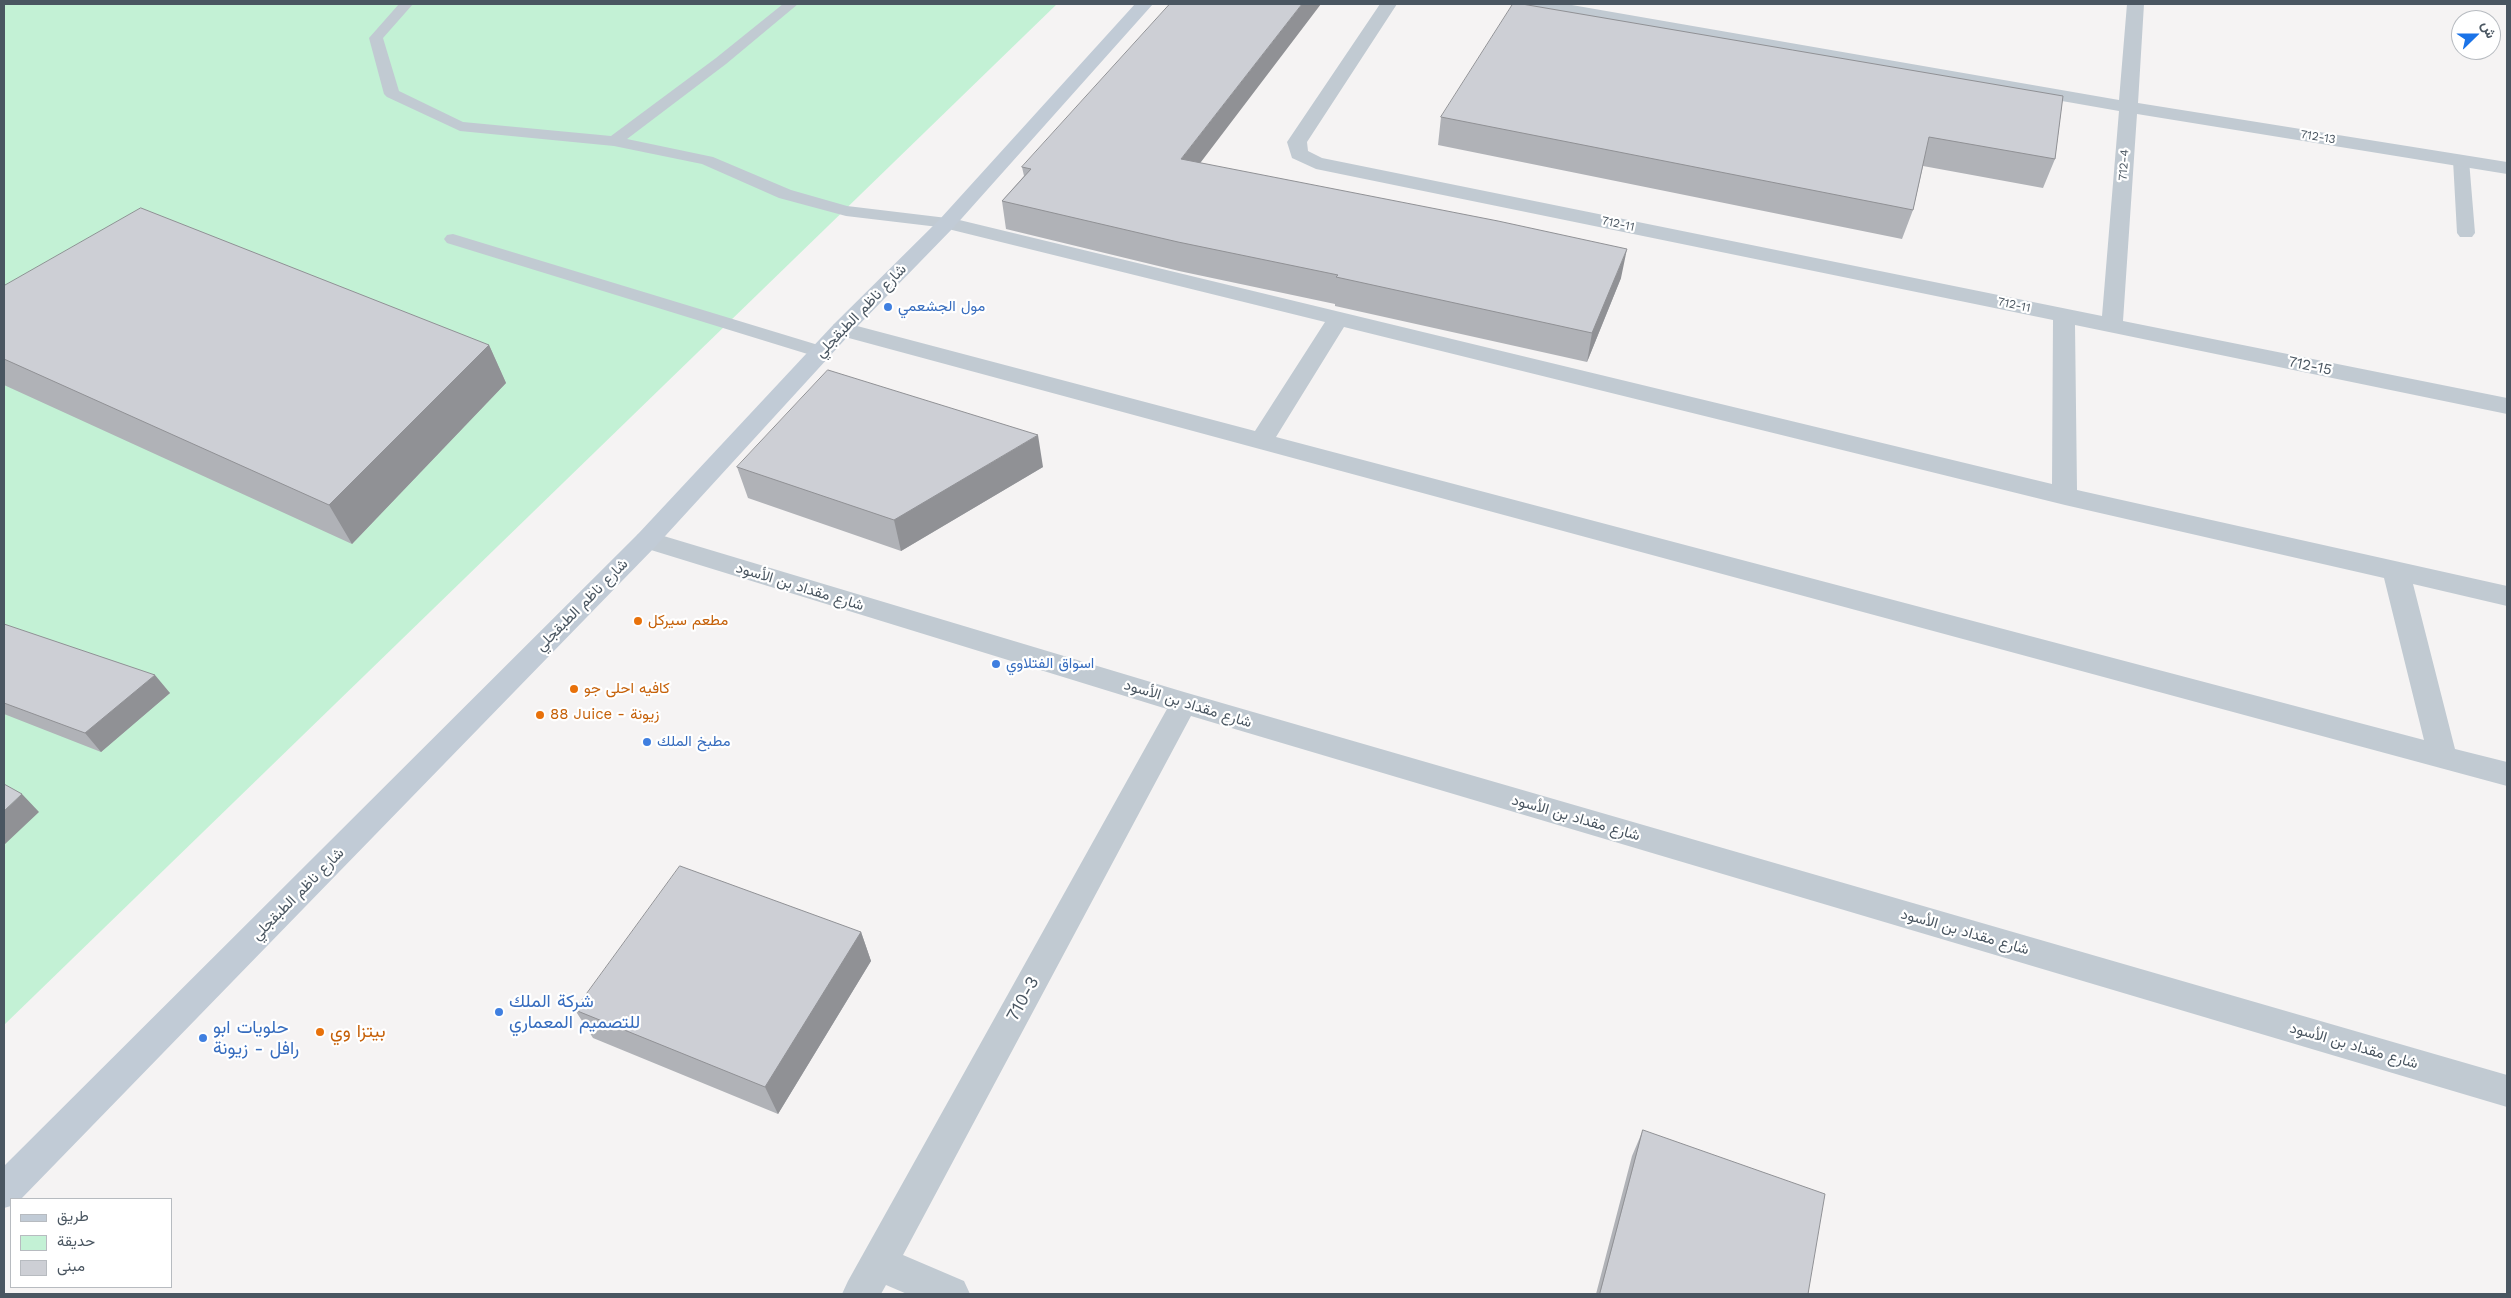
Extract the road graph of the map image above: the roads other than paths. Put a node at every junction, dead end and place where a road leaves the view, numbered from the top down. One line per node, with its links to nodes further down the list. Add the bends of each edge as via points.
1 (406, 4): 8 (lane, via 376,38 392,94 460,126)
2 (791, 4): 8 (lane)
3 (1144, 4): 11 (main road, شارع ناظم الطبقجلي)
4 (1388, 4): 14 (street, 712-11, via 1297,142 1299,154 1316,163)
5 (1537, 4): 7 (street)
6 (2136, 4): 7 (street, 712-4)
7 (2129, 107): 9 (street, 712-13); 16 (street, 712-4)
8 (614, 141): 11 (lane, via 707,160 785,194 846,211)
9 (2461, 160): 10 (street, 712-13); 12 (lane)
10 (2507, 168)
11 (947, 223): 15 (street); 17 (main road, شارع ناظم الطبقجلي)
12 (2466, 233)
13 (453, 239): 18 (lane)
14 (2064, 316): 16 (street, 712-11); 21 (street)
15 (1338, 319): 20 (street); 21 (street)
16 (2112, 325): 19 (street, 712-15)
17 (842, 329): 18 (main road, شارع ناظم الطبقجلي); 20 (street)
18 (821, 352): 22 (main road, شارع ناظم الطبقجلي)
19 (2507, 406)
20 (1261, 441): 26 (street)
21 (2064, 496): 23 (street)
22 (647, 540): 25 (street, شارع مقداد بن الأسود); 29 (main road, شارع ناظم الطبقجلي)
23 (2396, 571): 24 (street); 26 (street)
24 (2507, 596)
25 (1184, 703): 28 (street, شارع مقداد بن الأسود); 30 (street, 710-3)
26 (2444, 757): 27 (street)
27 (2507, 774)
28 (2507, 1091)
29 (4, 1191)
30 (878, 1263): 31 (street, 710-3); 32 (street)
31 (861, 1294)
32 (951, 1294)

